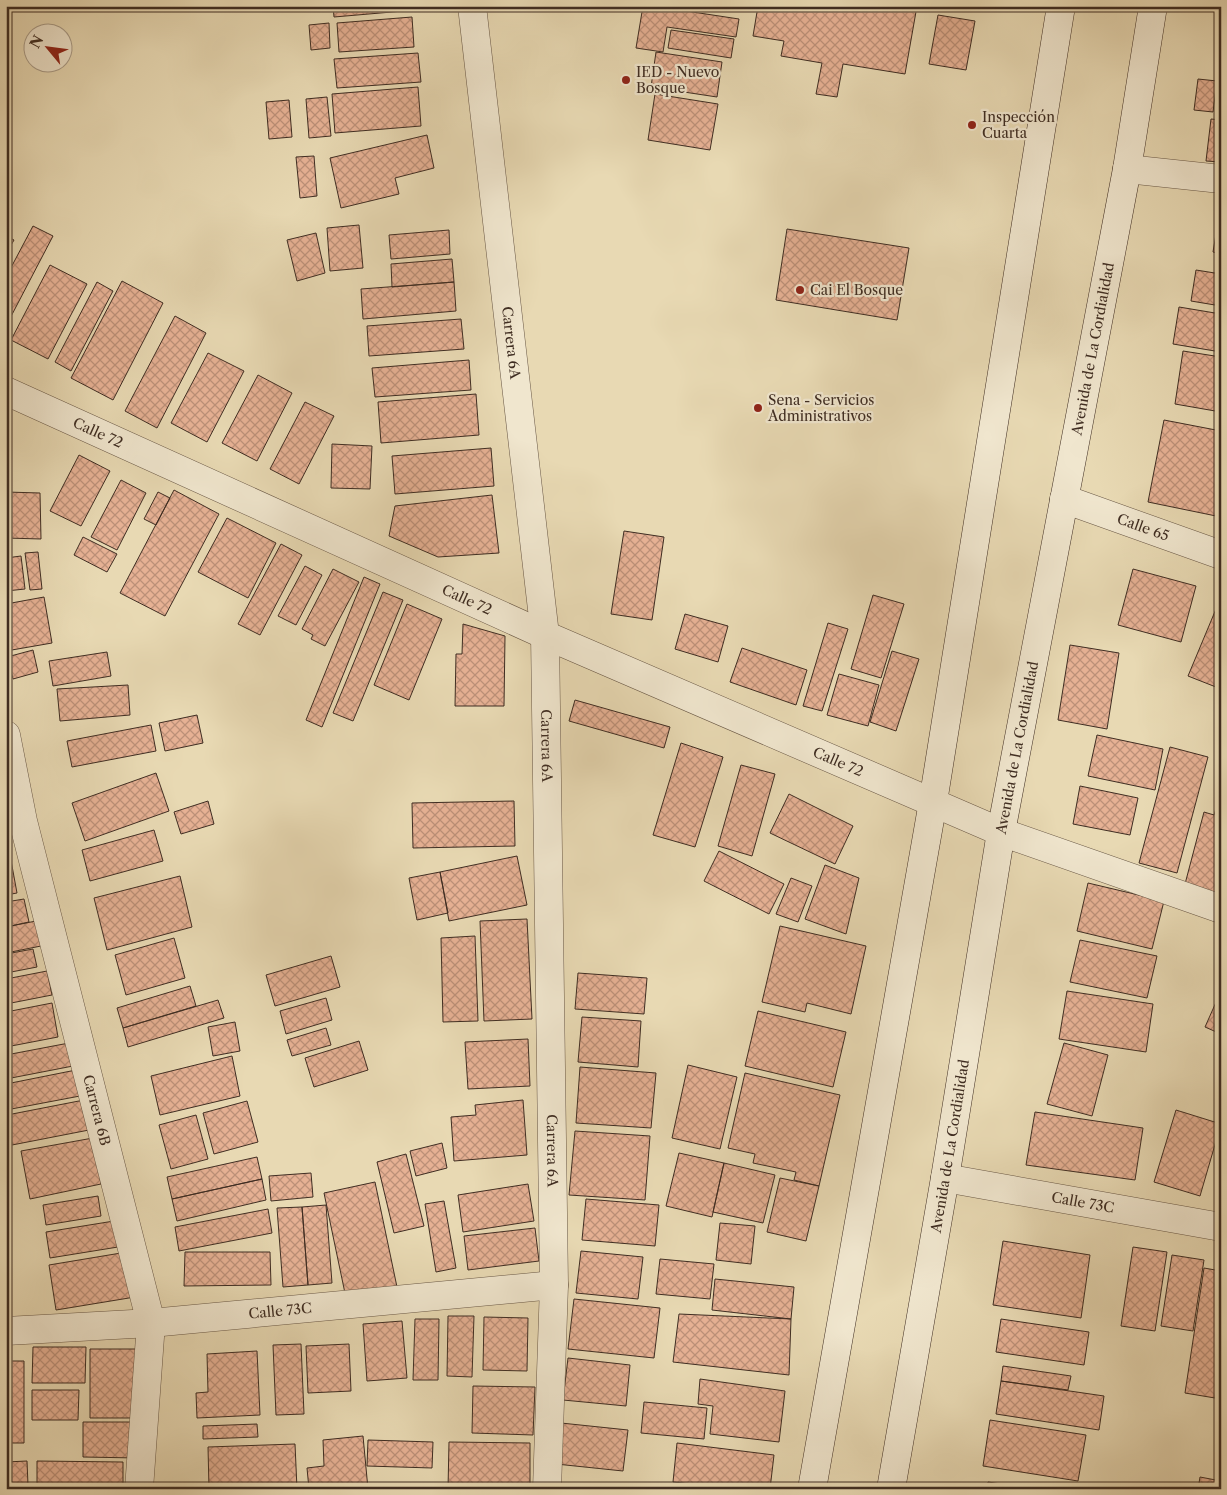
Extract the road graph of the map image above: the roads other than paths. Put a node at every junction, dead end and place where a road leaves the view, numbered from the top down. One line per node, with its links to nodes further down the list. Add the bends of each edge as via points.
1 (472, 6): 9 (street, Carrera 6A)
2 (1061, 6): 11 (street)
3 (1153, 6): 4 (street, Avenida de La Cordialidad)
4 (1126, 169): 5 (street); 7 (street, Avenida de La Cordialidad)
5 (1221, 179)
6 (6, 391): 9 (street, Calle 72)
7 (1064, 499): 8 (street, Calle 65); 13 (street, Avenida de La Cordialidad)
8 (1221, 555)
9 (545, 635): 11 (street, Calle 72); 17 (street, Carrera 6A)
10 (6, 734): 12 (street, Carrera 6B)
11 (932, 802): 13 (street, Calle 72); 22 (street)
12 (15, 822): 18 (street, Carrera 6B)
13 (1001, 832): 14 (street, Calle 72); 15 (street, Avenida de La Cordialidad)
14 (1221, 909)
15 (945, 1178): 16 (street, Calle 73C); 23 (street, Avenida de La Cordialidad)
16 (1221, 1227)
17 (554, 1286): 18 (street, Calle 73C); 21 (street, Carrera 6A)
18 (151, 1323): 19 (street, Calle 73C); 20 (street, Carrera 6B)
19 (6, 1331)
20 (139, 1489)
21 (547, 1489)
22 (812, 1489)
23 (891, 1489)

